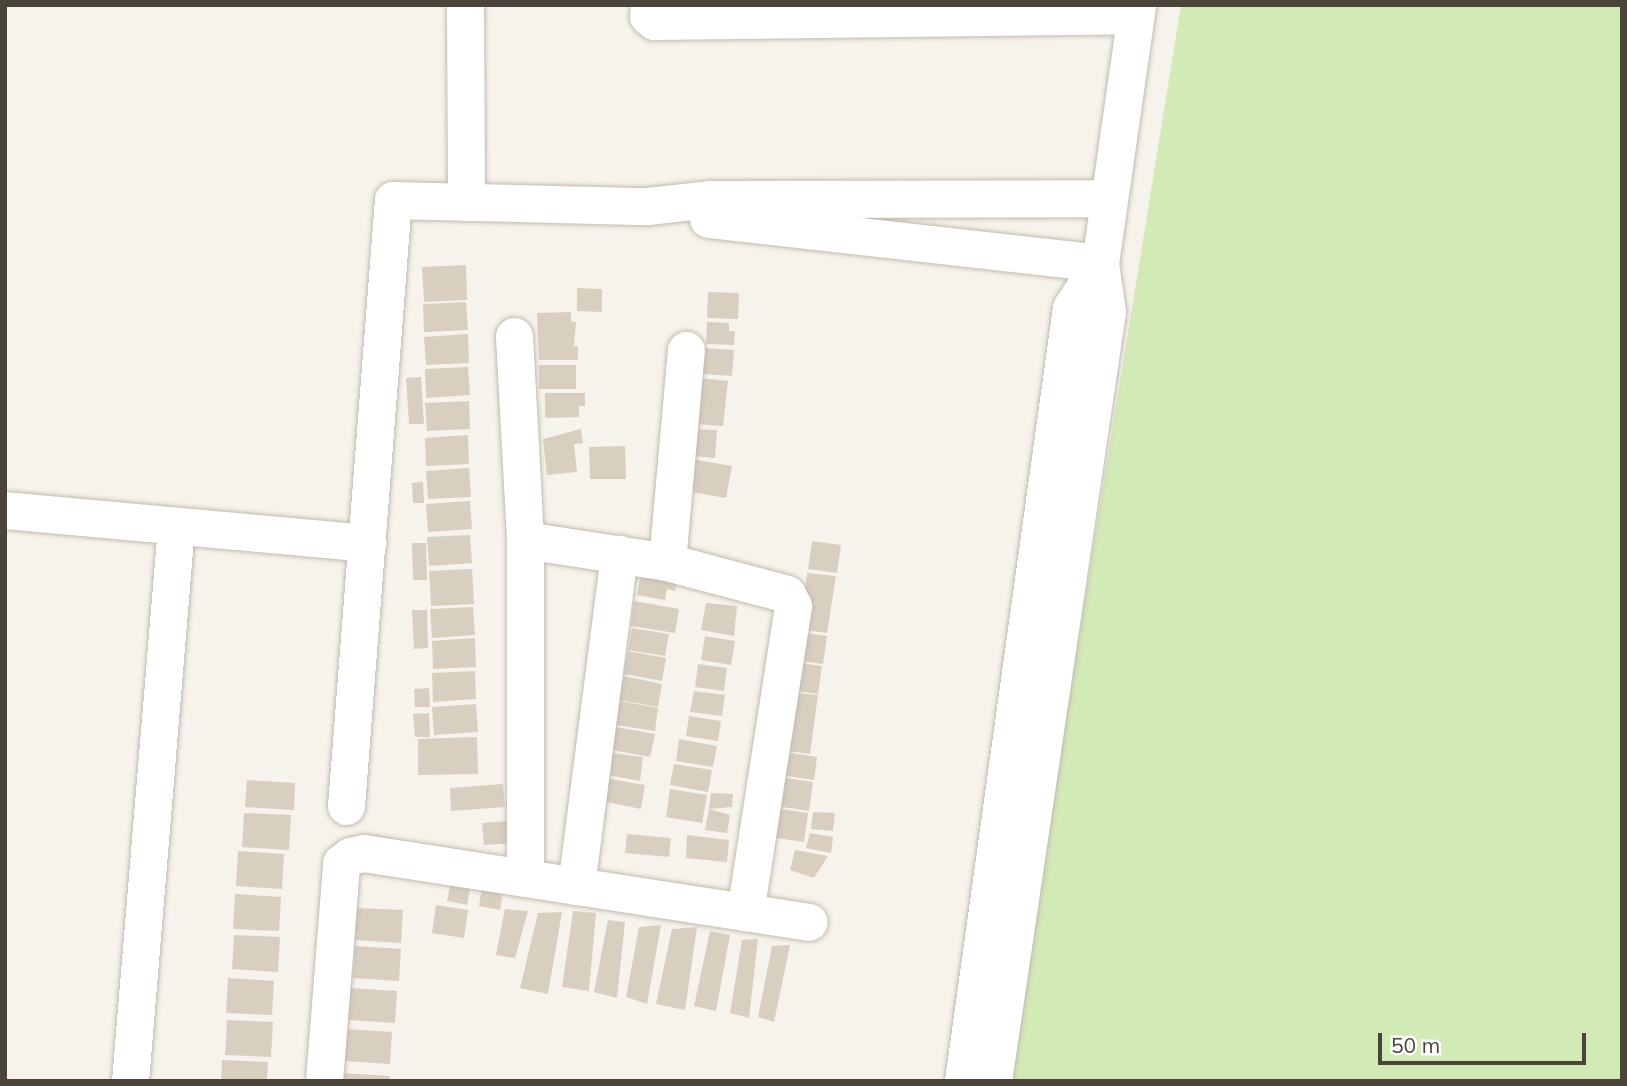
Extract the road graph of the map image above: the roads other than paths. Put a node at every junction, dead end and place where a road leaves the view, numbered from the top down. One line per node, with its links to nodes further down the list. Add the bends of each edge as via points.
1 (465, 5): 5 (street)
2 (649, 5): 3 (street, via 654,21)
3 (1136, 10): 4 (street)
4 (1108, 198): 6 (street, via 710,199); 7 (street)
5 (466, 202): 6 (street); 13 (street, via 398,199 390,204)
6 (647, 206): 7 (street, via 707,219)
7 (1100, 263): 23 (street, via 1070,308); 24 (street, via 1107,312)
8 (514, 335): 12 (street)
9 (686, 351): 15 (street)
10 (5, 510): 11 (street)
11 (176, 526): 13 (street); 21 (street)
12 (525, 540): 14 (street); 17 (street)
13 (368, 543): 16 (street)
14 (619, 554): 15 (street); 18 (street)
15 (667, 562): 19 (street, via 771,586 787,594 793,606)
16 (346, 806)
17 (525, 878): 18 (street); 22 (street, via 365,853 341,863)
18 (576, 886): 19 (street)
19 (745, 912): 20 (street)
20 (809, 922)
21 (130, 1081)
22 (324, 1081)
23 (963, 1081)
24 (993, 1081)

